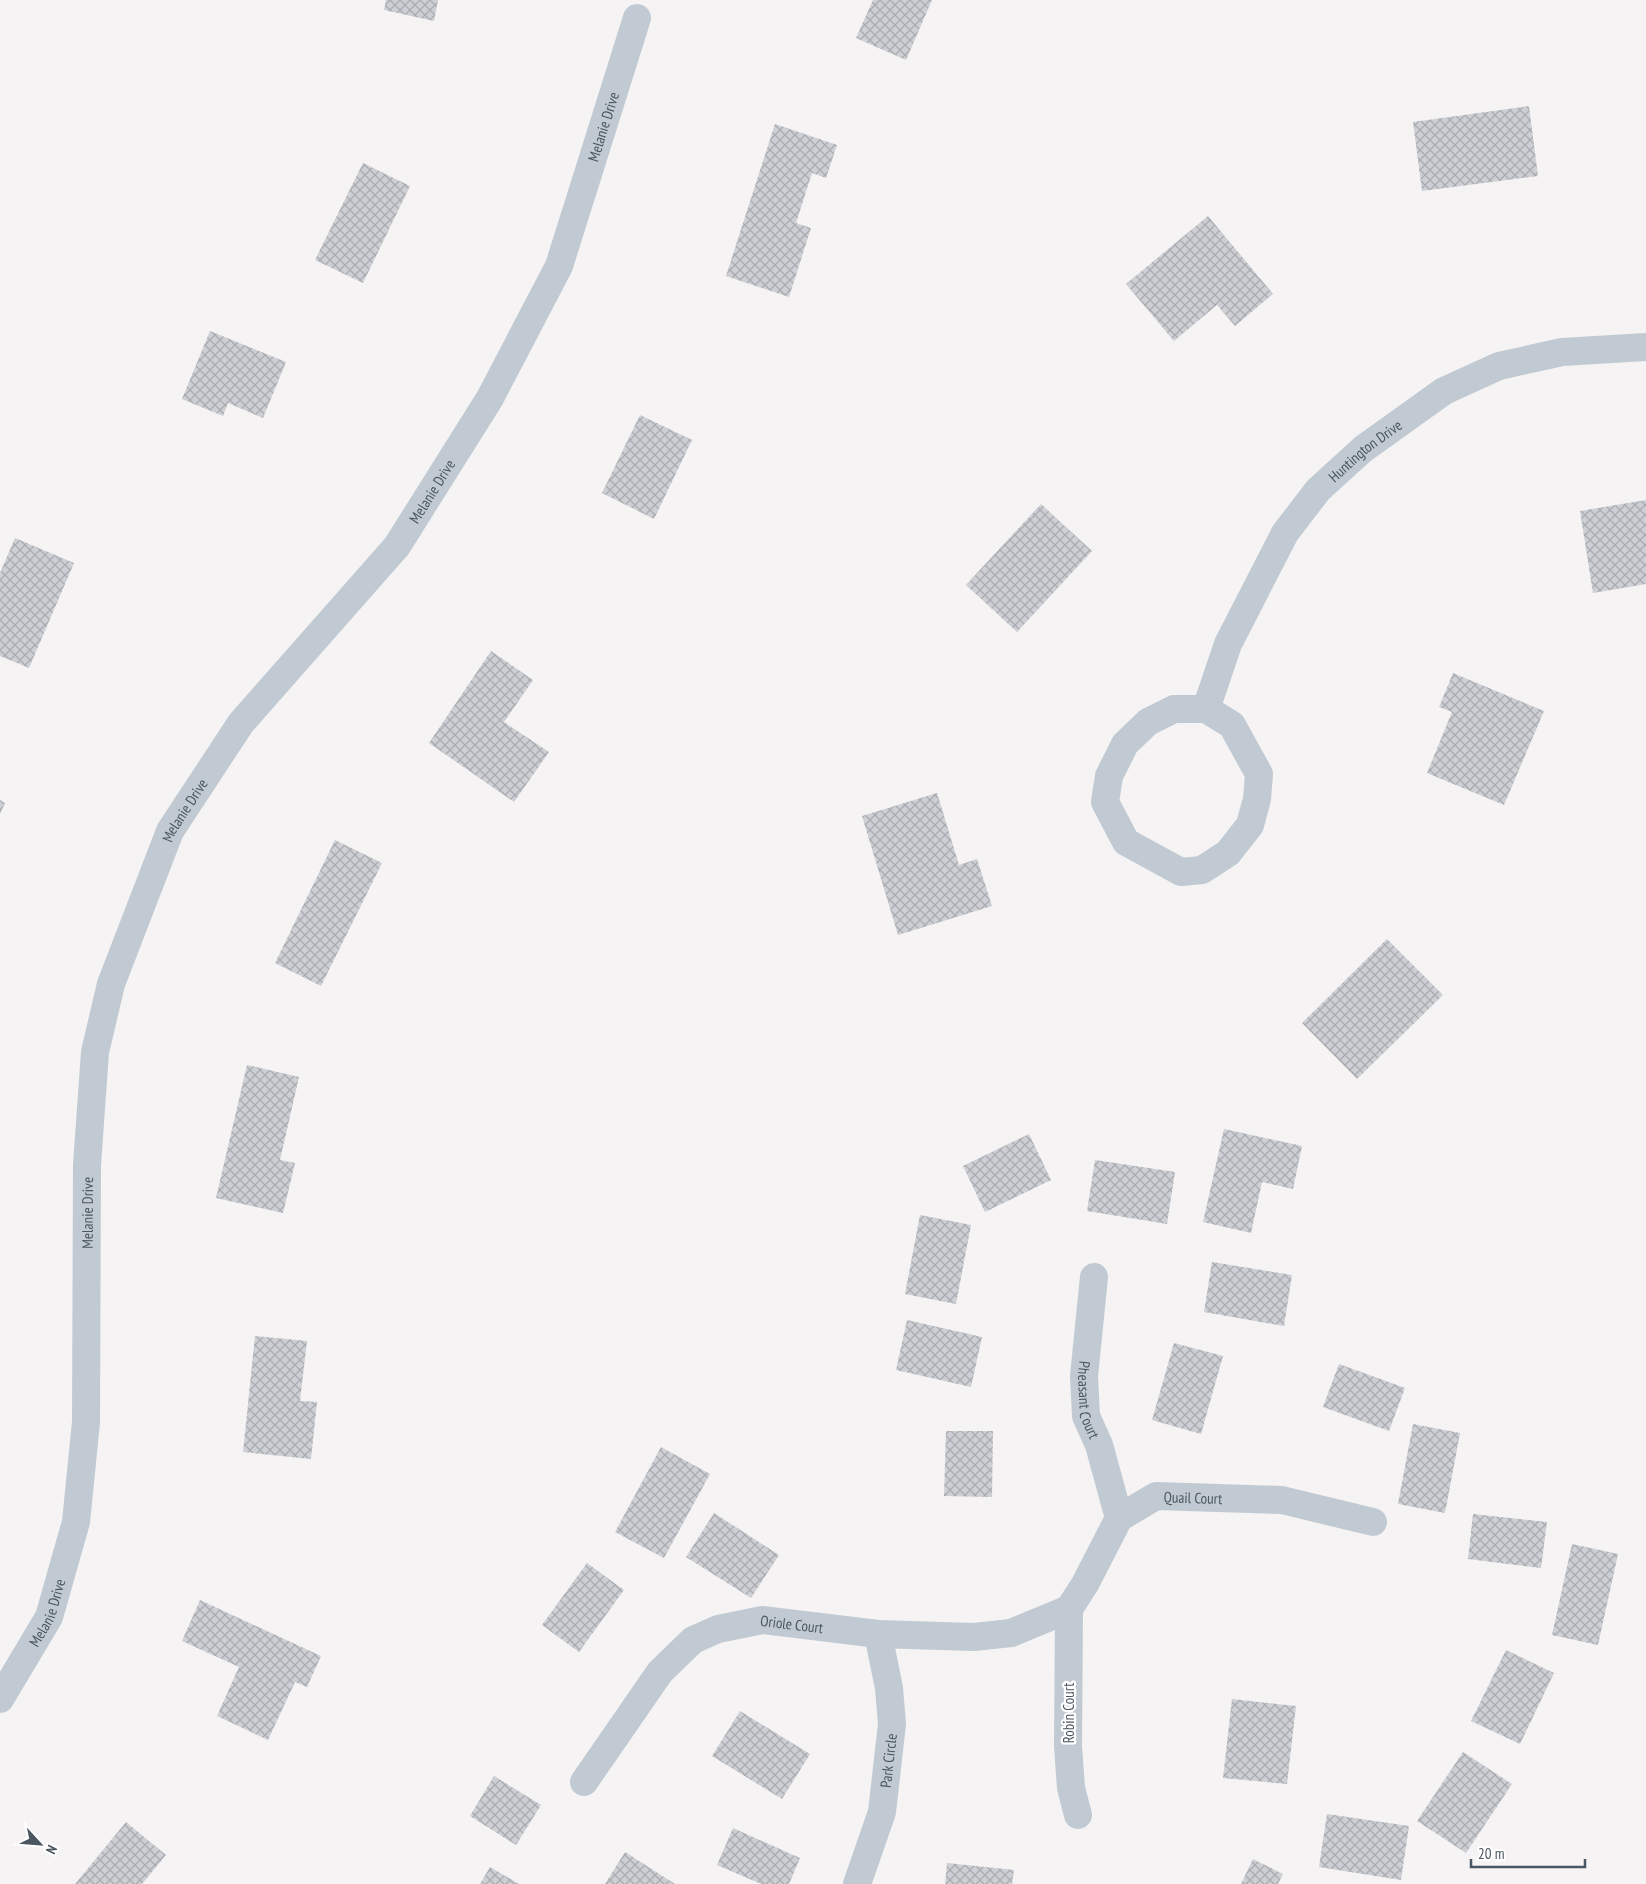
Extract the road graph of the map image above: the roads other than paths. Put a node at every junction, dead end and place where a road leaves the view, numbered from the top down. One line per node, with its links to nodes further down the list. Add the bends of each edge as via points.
1 (637, 18): 9 (street, Melanie Drive, via 559,266 490,398 397,546 241,723 170,832 111,984 95,1052 86,1165 86,1422 76,1522 49,1617)
2 (1646, 347): 3 (street, Huntington Drive, via 1562,352 1499,366 1444,391 1363,449 1318,490 1285,533 1228,644)
3 (1206, 708): 3 (street, via 1232,725 1259,774 1258,799 1250,825 1228,853 1202,870 1181,872 1126,842 1105,802 1110,776 1125,744 1148,722 1174,709)
4 (1094, 1277): 5 (street, Pheasant Court, via 1084,1376 1086,1416 1099,1445)
5 (1119, 1518): 6 (street, Quail Court, via 1156,1496 1282,1500); 7 (street)
6 (1373, 1522)
7 (1069, 1609): 8 (street, Oriole Court, via 1011,1633 974,1637); 11 (street, Robin Court, via 1068,1746 1071,1788)
8 (878, 1634): 10 (street, Oriole Court, via 762,1620 718,1629 693,1640 660,1672); 12 (street, Park Circle, via 889,1688 892,1724 882,1812)
9 (0, 1698)
10 (584, 1782)
11 (1078, 1815)
12 (857, 1884)

